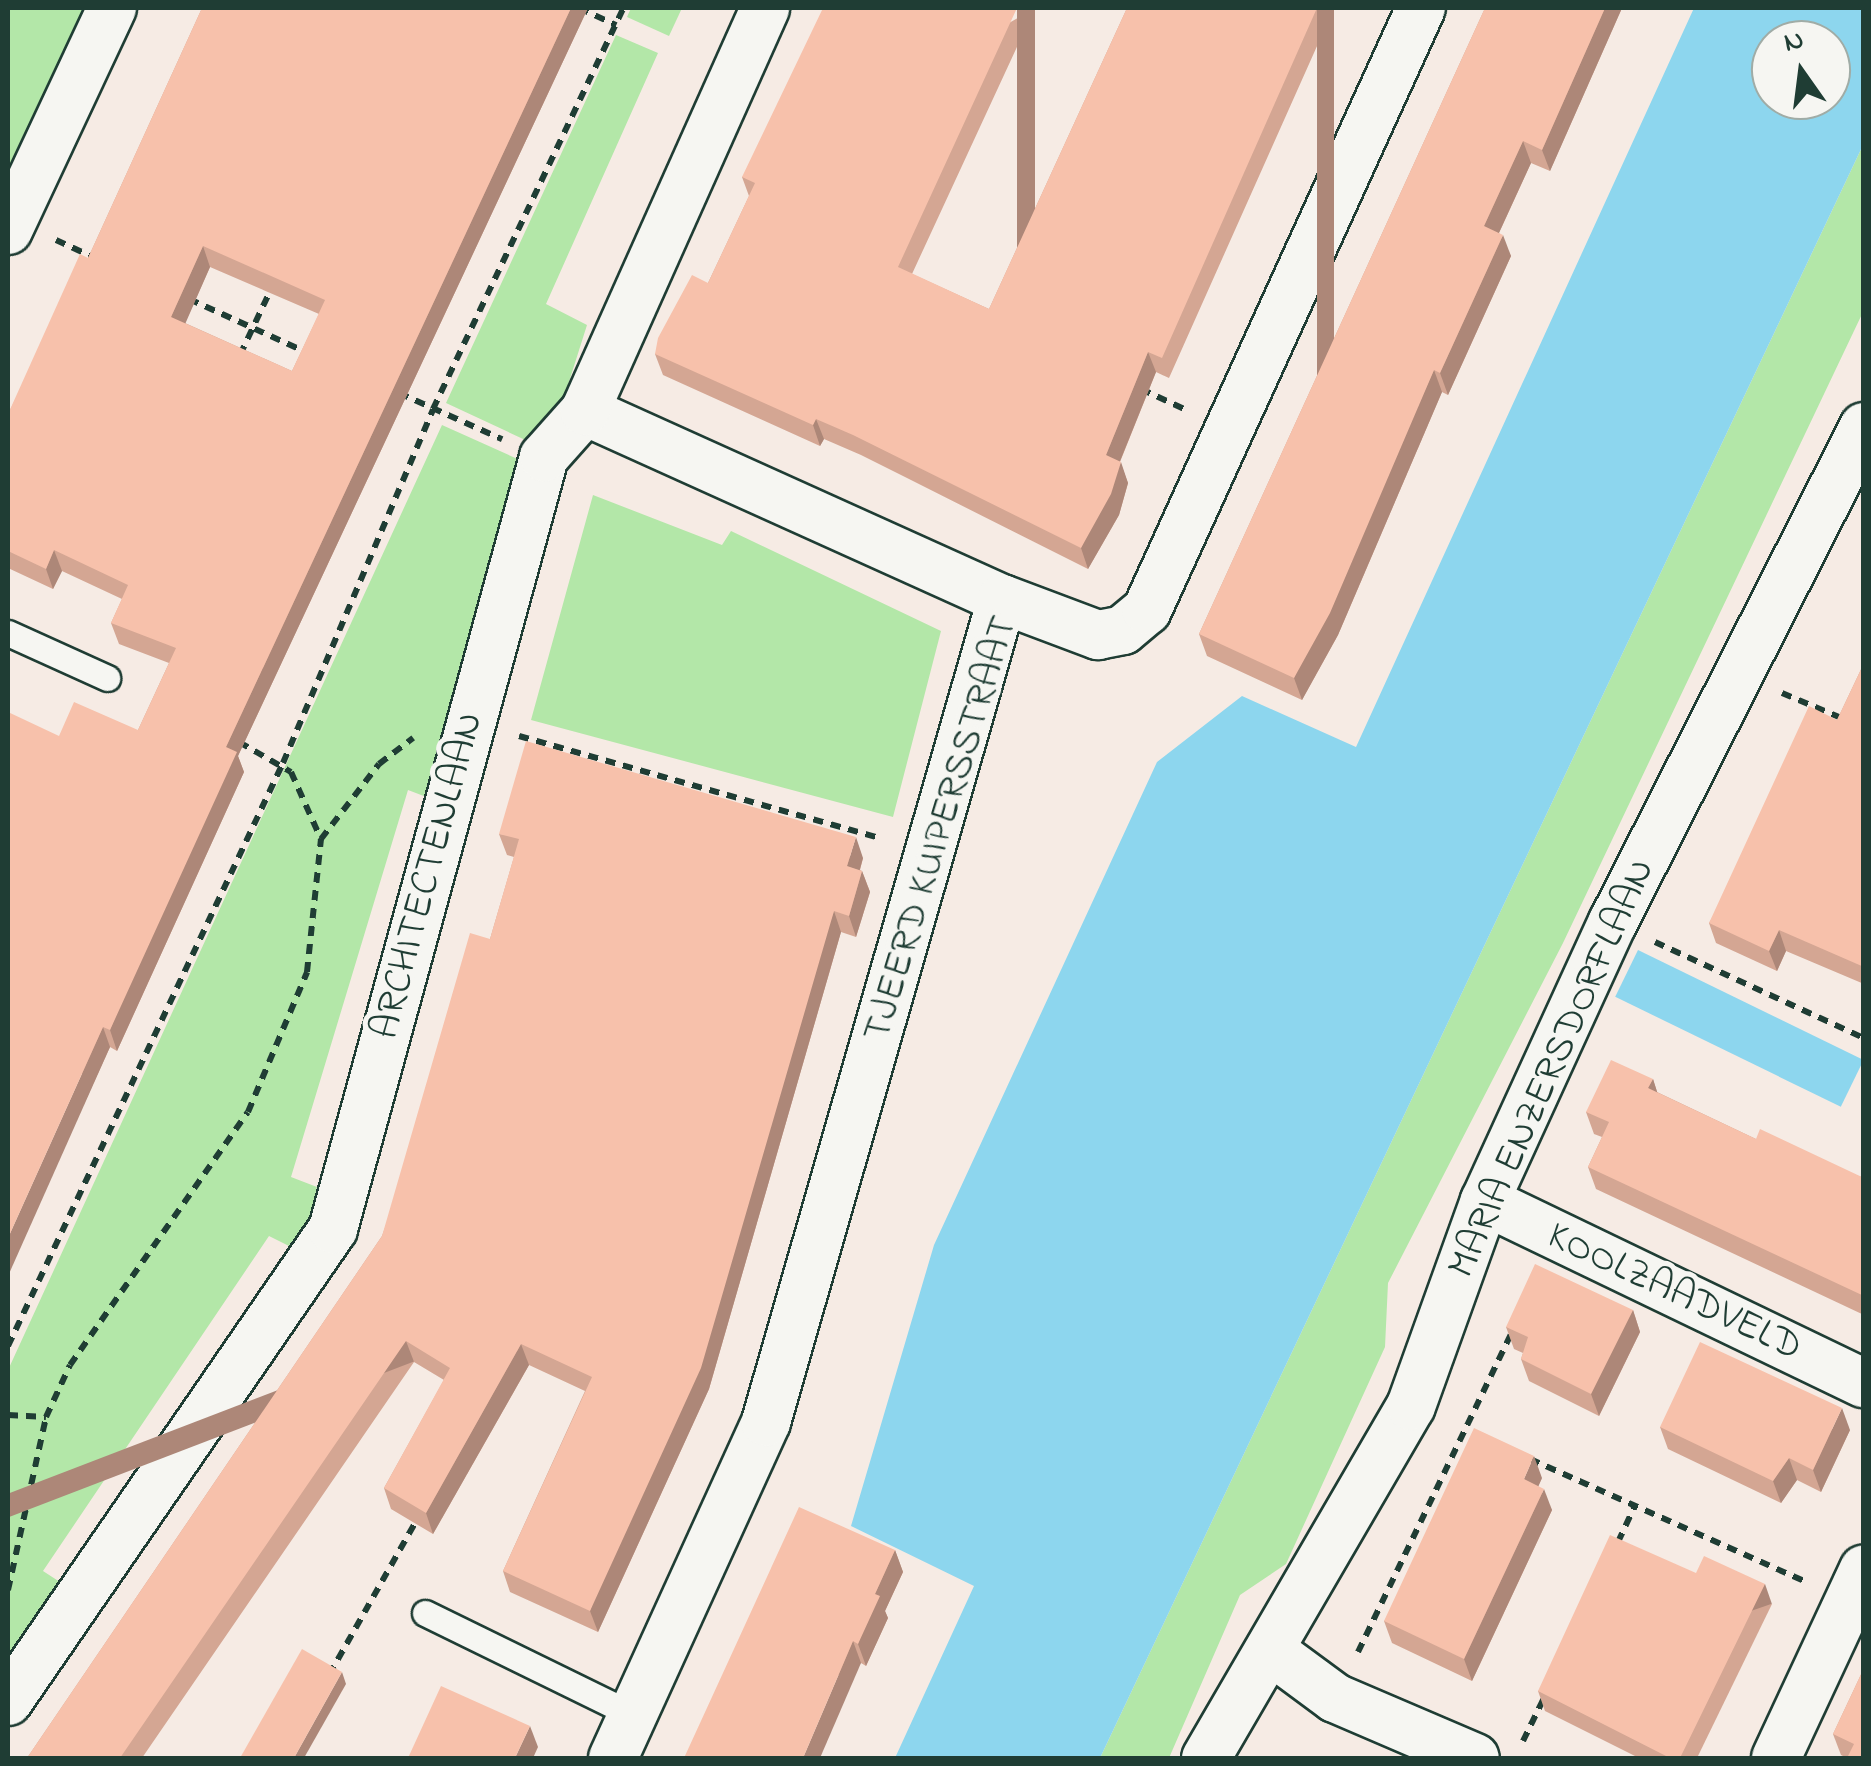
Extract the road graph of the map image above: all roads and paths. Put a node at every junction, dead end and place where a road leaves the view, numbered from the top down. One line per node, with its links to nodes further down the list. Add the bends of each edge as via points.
1 (112, 8): 7 (street)
2 (579, 8): 6 (path)
3 (623, 8): 6 (path)
4 (765, 8): 17 (street, ARCHITECTENLAAN)
5 (1420, 8): 19 (street, TJEERD KUIPERSSTRAAT)
6 (616, 25): 16 (path)
7 (10, 226): 8 (path)
8 (98, 259)
9 (277, 275): 11 (path)
10 (184, 297): 11 (path)
11 (252, 328): 12 (path); 13 (path)
12 (325, 360)
13 (236, 364)
14 (1124, 380): 19 (path)
15 (379, 384): 16 (path)
16 (433, 409): 20 (path); 28 (path)
17 (585, 411): 20 (street, ARCHITECTENLAAN); 21 (street)
18 (1864, 427): 23 (street, MARIA ENZERSDORFLAAN)
19 (1229, 429): 21 (street, TJEERD KUIPERSSTRAAT, via 1147,610 1124,630 1098,635)
20 (544, 457): 25 (street, ARCHITECTENLAAN)
21 (1002, 600): 30 (street, TJEERD KUIPERSSTRAAT)
22 (8, 633): 24 (lane)
23 (1743, 676): 26 (path); 31 (street, MARIA ENZERSDORFLAAN)
24 (107, 678)
25 (467, 728): 29 (path, via 409,739 379,764); 30 (path); 53 (street, ARCHITECTENLAAN, via 333,1229)
26 (1864, 728)
27 (230, 737): 28 (path)
28 (283, 763): 29 (path); 36 (path)
29 (321, 839): 40 (path, via 307,972 287,1032 248,1112 108,1308)
30 (933, 854): 54 (street, TJEERD KUIPERSSTRAAT, via 766,1422)
31 (1613, 922): 33 (path); 34 (street, MARIA ENZERSDORFLAAN)
32 (1864, 1024): 33 (path)
33 (1861, 1037)
34 (1484, 1201): 37 (street, KOOLZAADVELD); 38 (street, MARIA ENZERSDORFLAAN)
35 (1515, 1326): 41 (path)
36 (8, 1346)
37 (1864, 1383)
38 (1410, 1406): 41 (path); 49 (street, MARIA ENZERSDORFLAAN)
39 (8, 1415): 40 (path)
40 (46, 1417): 47 (path)
41 (1468, 1431): 52 (path)
42 (1518, 1454): 44 (path)
43 (424, 1505): 51 (path)
44 (1634, 1507): 45 (path); 46 (path)
45 (1609, 1561)
46 (1856, 1585): 59 (street)
47 (8, 1590)
48 (425, 1613): 54 (lane)
49 (1270, 1650): 52 (street); 56 (street, MARIA ENZERSDORFLAAN)
50 (1549, 1687): 58 (path)
51 (320, 1691)
52 (1335, 1698): 57 (street)
53 (8, 1701)
54 (633, 1715): 55 (street, TJEERD KUIPERSSTRAAT)
55 (613, 1758)
56 (1206, 1758)
57 (1475, 1758)
58 (1515, 1758)
59 (1776, 1758)

